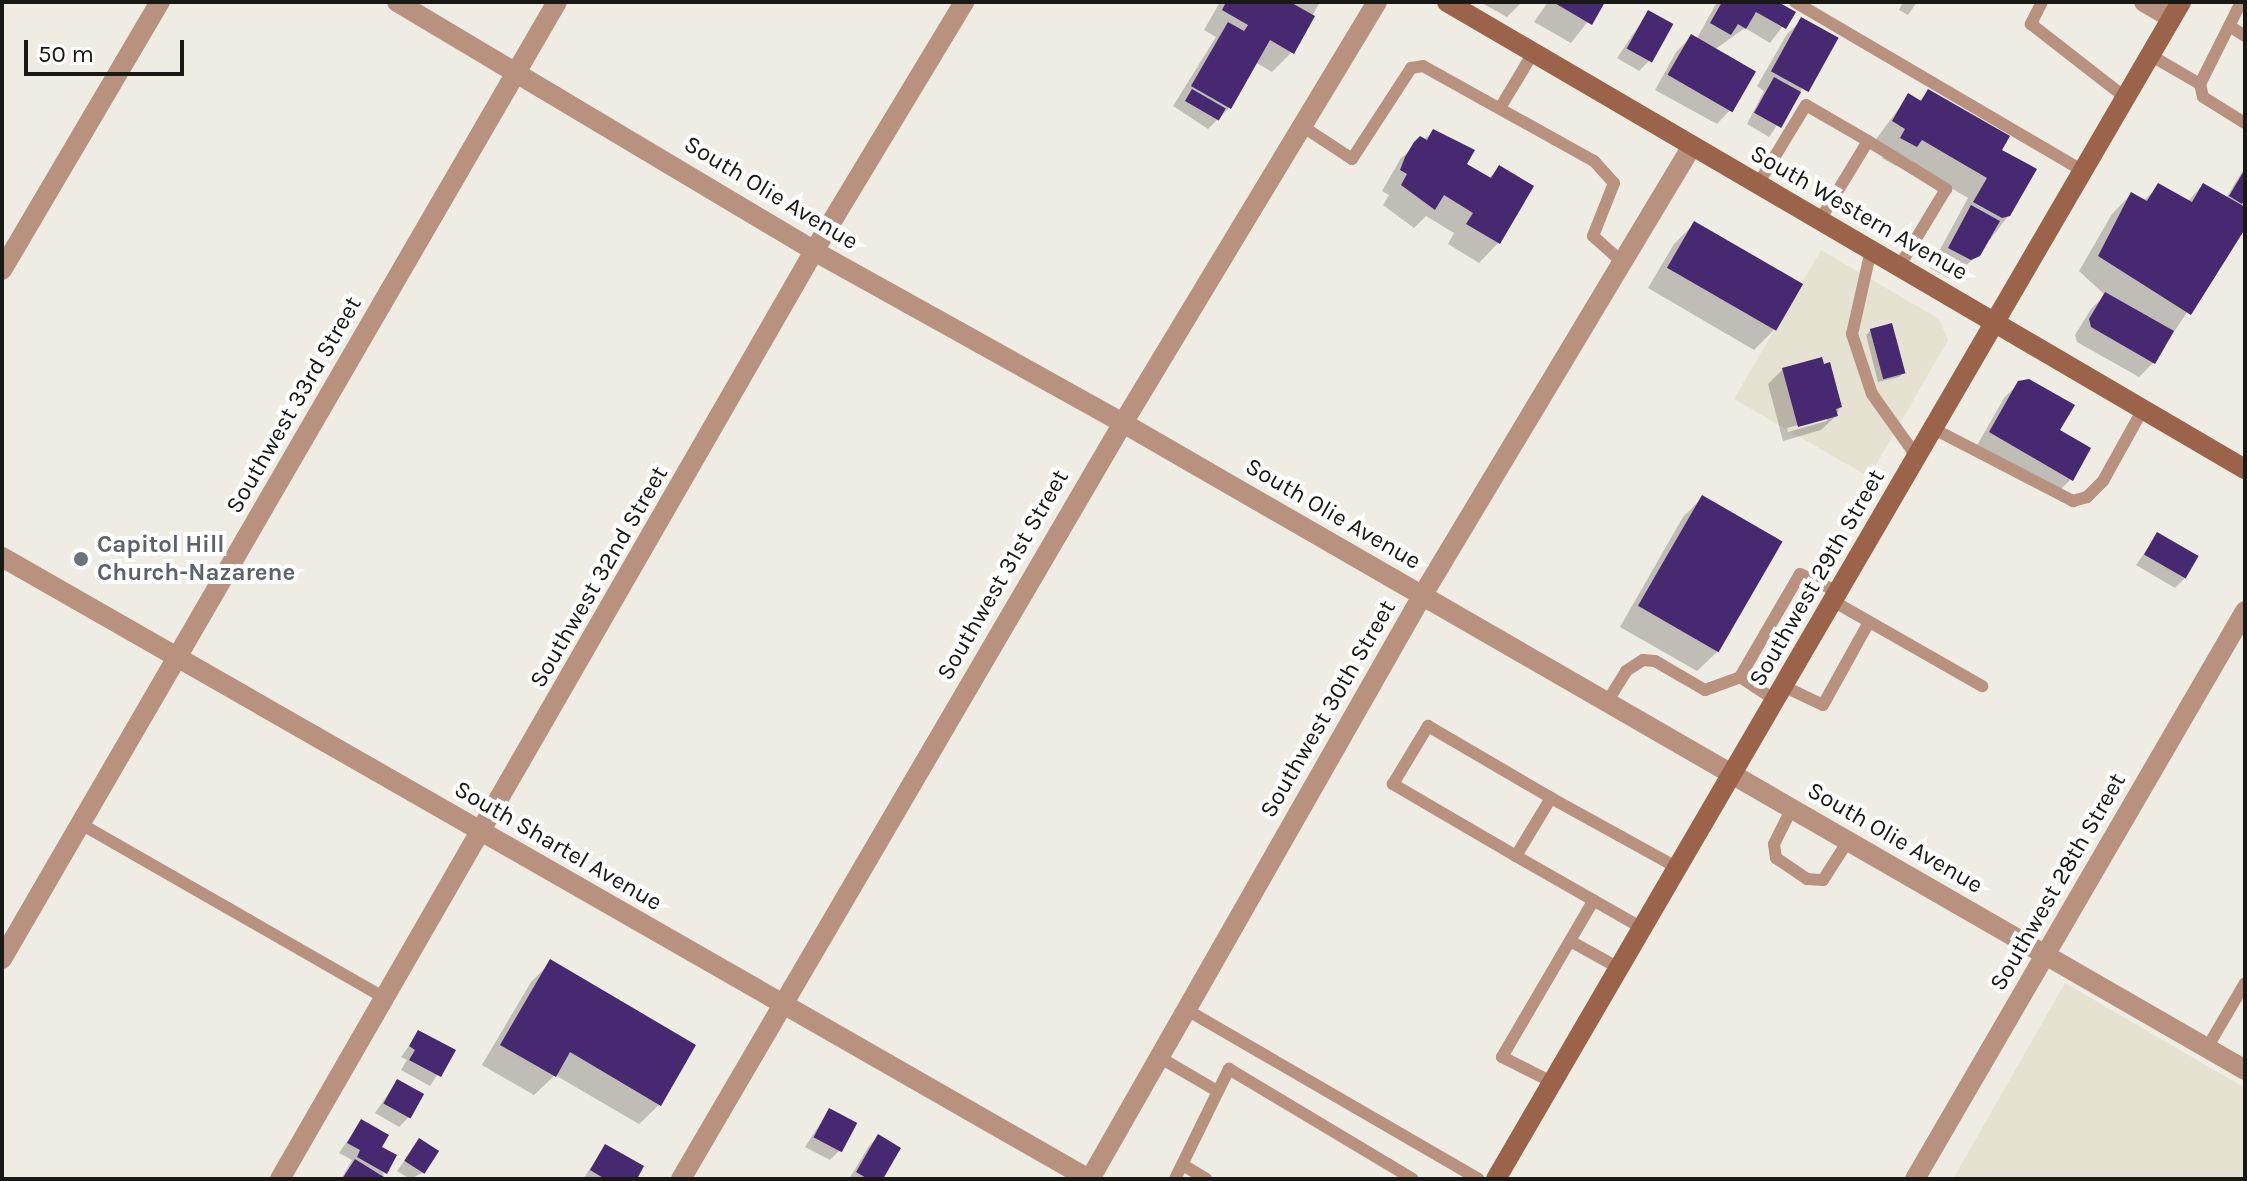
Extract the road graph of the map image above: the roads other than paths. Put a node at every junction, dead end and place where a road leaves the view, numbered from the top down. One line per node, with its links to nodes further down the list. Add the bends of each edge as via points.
1 (160, 2): 31 (street)
2 (397, 2): 16 (street, South Olie Avenue)
3 (557, 2): 16 (street, Southwest 33rd Street)
4 (964, 2): 28 (street, Southwest 32nd Street)
5 (1377, 2): 21 (street, Southwest 31st Street)
6 (1447, 2): 14 (main road, South Western Avenue)
7 (1795, 2): 24 (lane)
8 (2042, 2): 18 (lane, via 2031,24)
9 (2144, 2): 11 (street)
10 (2242, 2): 12 (lane)
11 (2177, 10): 15 (main road, Southwest 29th Street)
12 (2231, 27): 13 (lane); 17 (lane)
13 (2245, 36)
14 (1533, 53): 19 (lane); 23 (main road, South Western Avenue)
15 (2150, 55): 17 (lane); 18 (main road, Southwest 29th Street)
16 (517, 70): 28 (street, South Olie Avenue); 43 (street, Southwest 33rd Street)
17 (2200, 84): 20 (lane, via 2203,97)
18 (2126, 98): 24 (main road, Southwest 29th Street)
19 (1500, 108): 21 (lane, via 1423,66 1411,68 1352,159); 29 (lane, via 1594,161 1614,183 1593,236)
20 (2244, 118)
21 (1302, 126): 34 (street, Southwest 31st Street)
22 (1868, 141): 25 (lane, via 1806,105); 26 (lane); 30 (lane, via 1946,189)
23 (1692, 146): 25 (main road, South Western Avenue); 29 (street, Southwest 30th Street)
24 (2083, 171): 32 (main road, Southwest 29th Street)
25 (1758, 184): 26 (main road, South Western Avenue)
26 (1820, 220): 27 (main road, South Western Avenue)
27 (1871, 250): 30 (main road, South Western Avenue); 36 (lane, via 1852,334 1872,394)
28 (814, 251): 34 (street, South Olie Avenue); 52 (street, Southwest 32nd Street)
29 (1622, 262): 39 (street, Southwest 30th Street)
30 (1899, 267): 32 (main road, South Western Avenue)
31 (2, 270)
32 (1995, 323): 33 (main road, South Western Avenue); 35 (main road, Southwest 29th Street)
33 (2143, 409): 35 (lane, via 2103,481 2087,497 2073,501); 37 (main road, South Western Avenue)
34 (1123, 423): 39 (street, South Olie Avenue); 64 (street, Southwest 31st Street)
35 (1934, 429): 36 (main road, Southwest 29th Street)
36 (1917, 457): 40 (main road, Southwest 29th Street)
37 (2245, 469)
38 (2, 557): 43 (street, South Shartel Avenue)
39 (1422, 596): 47 (street, South Olie Avenue); 65 (street, Southwest 30th Street)
40 (1835, 597): 42 (lane); 44 (lane, via 1800,574); 46 (main road, Southwest 29th Street)
41 (2245, 611): 59 (street, Southwest 28th Street)
42 (1869, 622): 45 (lane); 46 (lane, via 1823,705)
43 (179, 657): 51 (street, Southwest 33rd Street); 52 (street, South Shartel Avenue)
44 (1740, 677): 46 (lane); 47 (lane, via 1705,690 1655,661 1643,660 1626,671)
45 (1982, 686)
46 (1779, 693): 48 (main road, Southwest 29th Street)
47 (1607, 702): 48 (street, South Olie Avenue)
48 (1732, 774): 50 (street, South Olie Avenue); 55 (main road, Southwest 29th Street)
49 (1551, 798): 54 (lane); 54 (lane, via 1428,726 1393,784); 55 (lane)
50 (1792, 808): 53 (street, South Olie Avenue); 53 (lane, via 1774,844 1776,858 1807,879 1823,880)
51 (81, 824): 60 (street, Southwest 33rd Street); 63 (lane)
52 (483, 832): 63 (street, Southwest 32nd Street); 64 (street, South Shartel Avenue)
53 (1848, 841): 59 (street, South Olie Avenue)
54 (1516, 856): 56 (lane)
55 (1678, 868): 57 (main road, Southwest 29th Street)
56 (1593, 901): 57 (lane); 58 (lane)
57 (1642, 928): 61 (main road, Southwest 29th Street)
58 (1572, 942): 61 (lane); 69 (lane, via 1502,1057)
59 (2046, 955): 66 (street, South Olie Avenue); 80 (street, Southwest 28th Street)
60 (2, 959)
61 (1619, 968): 69 (main road, Southwest 29th Street)
62 (2245, 983): 66 (lane)
63 (387, 999): 72 (street, Southwest 32nd Street)
64 (780, 1007): 73 (street, Southwest 31st Street); 74 (street, South Shartel Avenue)
65 (1187, 1010): 67 (street, Southwest 30th Street); 78 (lane)
66 (2207, 1048): 68 (street, South Olie Avenue)
67 (1159, 1057): 70 (lane); 74 (street, Southwest 30th Street)
68 (2245, 1070)
69 (1552, 1082): 79 (main road, Southwest 29th Street)
70 (1217, 1091): 71 (lane, via 1188,1143); 77 (lane, via 1229,1069)
71 (1183, 1165): 75 (lane); 76 (lane)
72 (280, 1179)
73 (681, 1179)
74 (1090, 1179)
75 (1175, 1179)
76 (1206, 1179)
77 (1413, 1179)
78 (1478, 1179)
79 (1496, 1179)
80 (1915, 1179)

